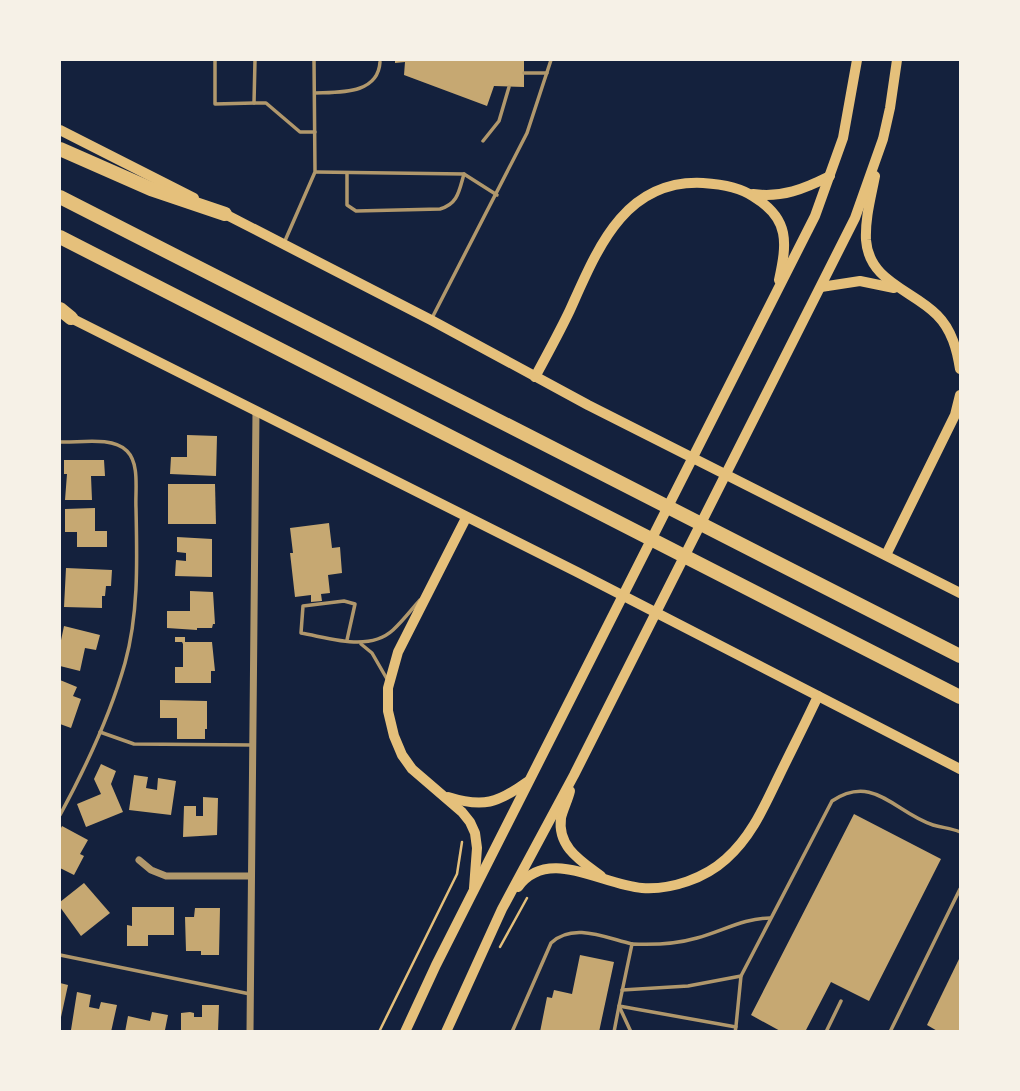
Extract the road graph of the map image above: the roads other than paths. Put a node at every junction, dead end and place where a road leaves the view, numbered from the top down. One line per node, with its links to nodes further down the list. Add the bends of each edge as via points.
1 (215, 60): 12 (lane, via 215,104)
2 (254, 60): 12 (lane)
3 (314, 60): 11 (lane)
4 (551, 60): 9 (lane)
5 (857, 60): 21 (main road)
6 (897, 60): 15 (main road)
7 (380, 62): 11 (lane, via 377,75 360,89)
8 (524, 73): 9 (lane)
9 (547, 73): 23 (lane, via 527,133)
10 (509, 87): 16 (lane, via 499,121)
11 (314, 93): 14 (lane)
12 (254, 103): 14 (lane, via 266,103 300,132)
13 (60, 130): 25 (main road)
14 (314, 132): 18 (lane)
15 (883, 139): 28 (main road, via 855,218); 29 (main road, via 866,242 876,268)
16 (483, 141)
17 (60, 149): 25 (highway, via 151,189)
18 (315, 172): 19 (lane); 27 (lane)
19 (347, 173): 20 (lane); 20 (lane, via 347,205 356,211 450,206)
20 (464, 174): 23 (lane)
21 (830, 176): 22 (main road, via 783,195); 30 (main road, via 816,216)
22 (750, 194): 30 (main road, via 768,205 780,220 785,237); 34 (main road, via 713,184 672,185 652,192 628,210 613,225 593,260)
23 (497, 195): 32 (lane)
24 (60, 197): 44 (highway)
25 (225, 214): 27 (main road)
26 (60, 237): 47 (highway)
27 (284, 243): 32 (main road)
28 (821, 287): 29 (main road, via 860,281); 51 (main road)
29 (901, 290): 33 (main road, via 937,315 949,331)
30 (776, 293): 52 (main road)
31 (63, 313): 36 (main road)
32 (431, 320): 34 (main road)
33 (961, 369)
34 (535, 377): 39 (main road)
35 (961, 395): 39 (main road)
36 (256, 411): 38 (main road); 49 (street)
37 (60, 442): 48 (lane, via 118,445 134,463 134,608 126,661)
38 (466, 518): 40 (main road); 46 (main road)
39 (886, 555): 41 (main road)
40 (428, 591): 43 (lane, via 391,632); 45 (main road, via 398,652)
41 (961, 593)
42 (346, 640): 42 (lane, via 355,604 303,606 301,633); 43 (lane)
43 (359, 642): 45 (lane, via 372,653)
44 (961, 656)
45 (389, 682): 53 (main road, via 388,711 402,755)
46 (818, 696): 50 (main road); 58 (main road, via 750,833 726,859 712,870 667,887 642,888)
47 (961, 697)
48 (100, 732): 49 (lane, via 134,744); 54 (lane)
49 (252, 745): 57 (street)
50 (961, 769)
51 (574, 775): 58 (main road, via 561,818 562,834 574,856); 61 (main road)
52 (529, 781): 53 (main road, via 498,800 482,803); 60 (main road)
53 (442, 794): 60 (main road, via 462,812 475,833)
54 (60, 815)
55 (961, 832): 62 (lane, via 934,826 867,790 841,795 832,801)
56 (139, 860): 57 (street, via 166,876)
57 (251, 876): 67 (street)
58 (606, 880): 61 (main road, via 548,867 524,880)
59 (961, 889): 78 (lane)
60 (474, 893): 72 (main road)
61 (502, 909): 73 (main road)
62 (771, 918): 63 (lane, via 752,918 695,939); 65 (lane)
63 (632, 944): 66 (lane); 74 (lane, via 583,932 558,937 551,943)
64 (60, 955): 67 (lane)
65 (741, 976): 66 (lane, via 688,986); 70 (lane)
66 (622, 990): 69 (lane)
67 (250, 994): 71 (street)
68 (841, 1001): 77 (lane)
69 (619, 1006): 70 (lane); 75 (lane); 76 (lane)
70 (735, 1029)
71 (250, 1031)
72 (405, 1031)
73 (446, 1031)
74 (512, 1031)
75 (614, 1031)
76 (631, 1031)
77 (826, 1031)
78 (890, 1031)

